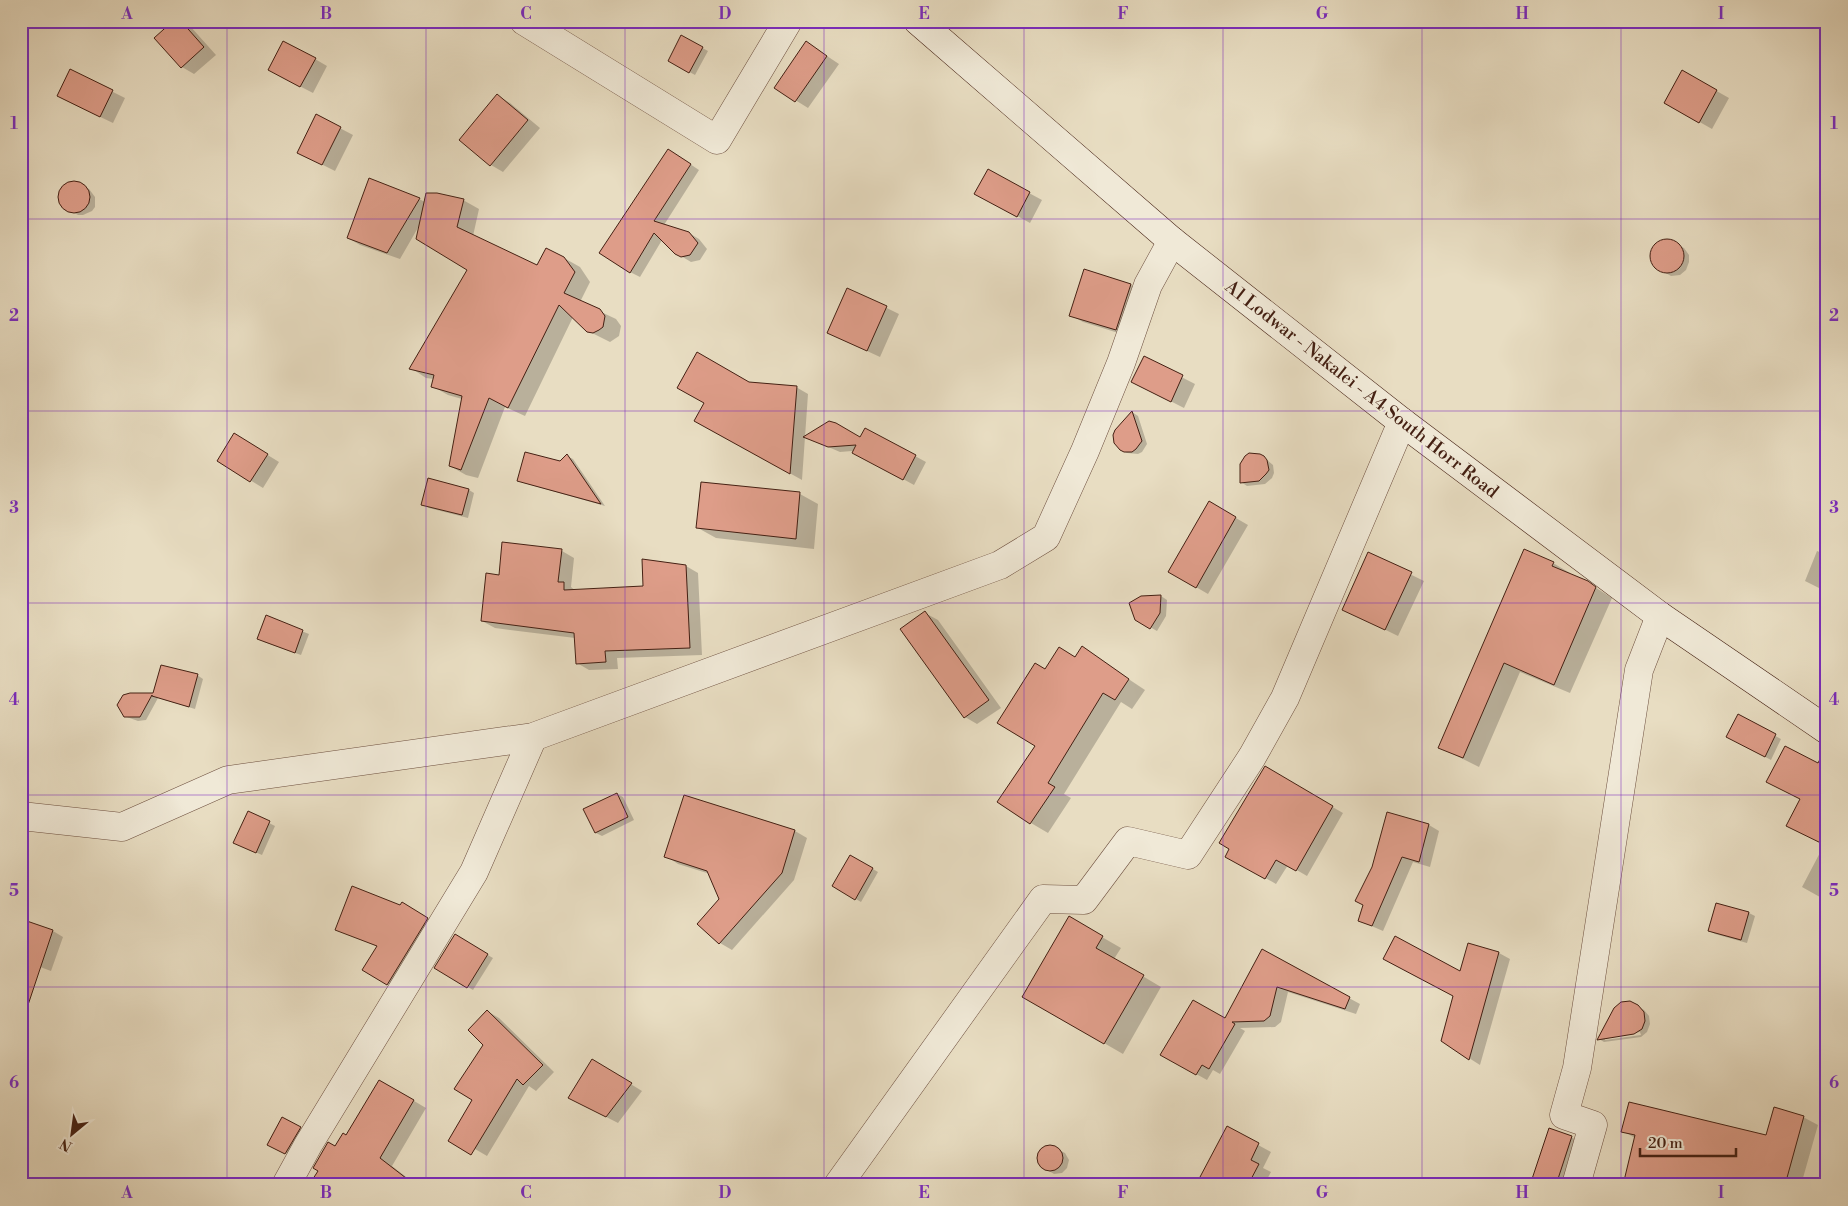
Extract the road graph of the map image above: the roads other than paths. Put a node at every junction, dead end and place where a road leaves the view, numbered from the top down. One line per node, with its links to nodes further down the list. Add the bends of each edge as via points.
1 (524, 21): 2 (street, via 717,140)
2 (788, 21)
3 (918, 21): 4 (street, A1 Lodwar - Nakalei - A4 South Horr Road)
4 (1172, 241): 5 (street, A1 Lodwar - Nakalei - A4 South Horr Road); 8 (street, via 1148,285 1121,363 1046,537 1000,565)
5 (1402, 422): 6 (street, A1 Lodwar - Nakalei - A4 South Horr Road); 11 (street, via 1285,698 1252,757 1188,855 1128,841 1084,900 1043,899)
6 (1660, 616): 7 (street, A1 Lodwar - Nakalei - A4 South Horr Road); 12 (street, via 1639,670 1576,1068 1564,1115 1593,1125)
7 (1827, 730)
8 (533, 737): 9 (street, via 228,780 122,827); 10 (street, via 474,872)
9 (21, 816)
10 (286, 1185)
11 (838, 1185)
12 (1576, 1185)

